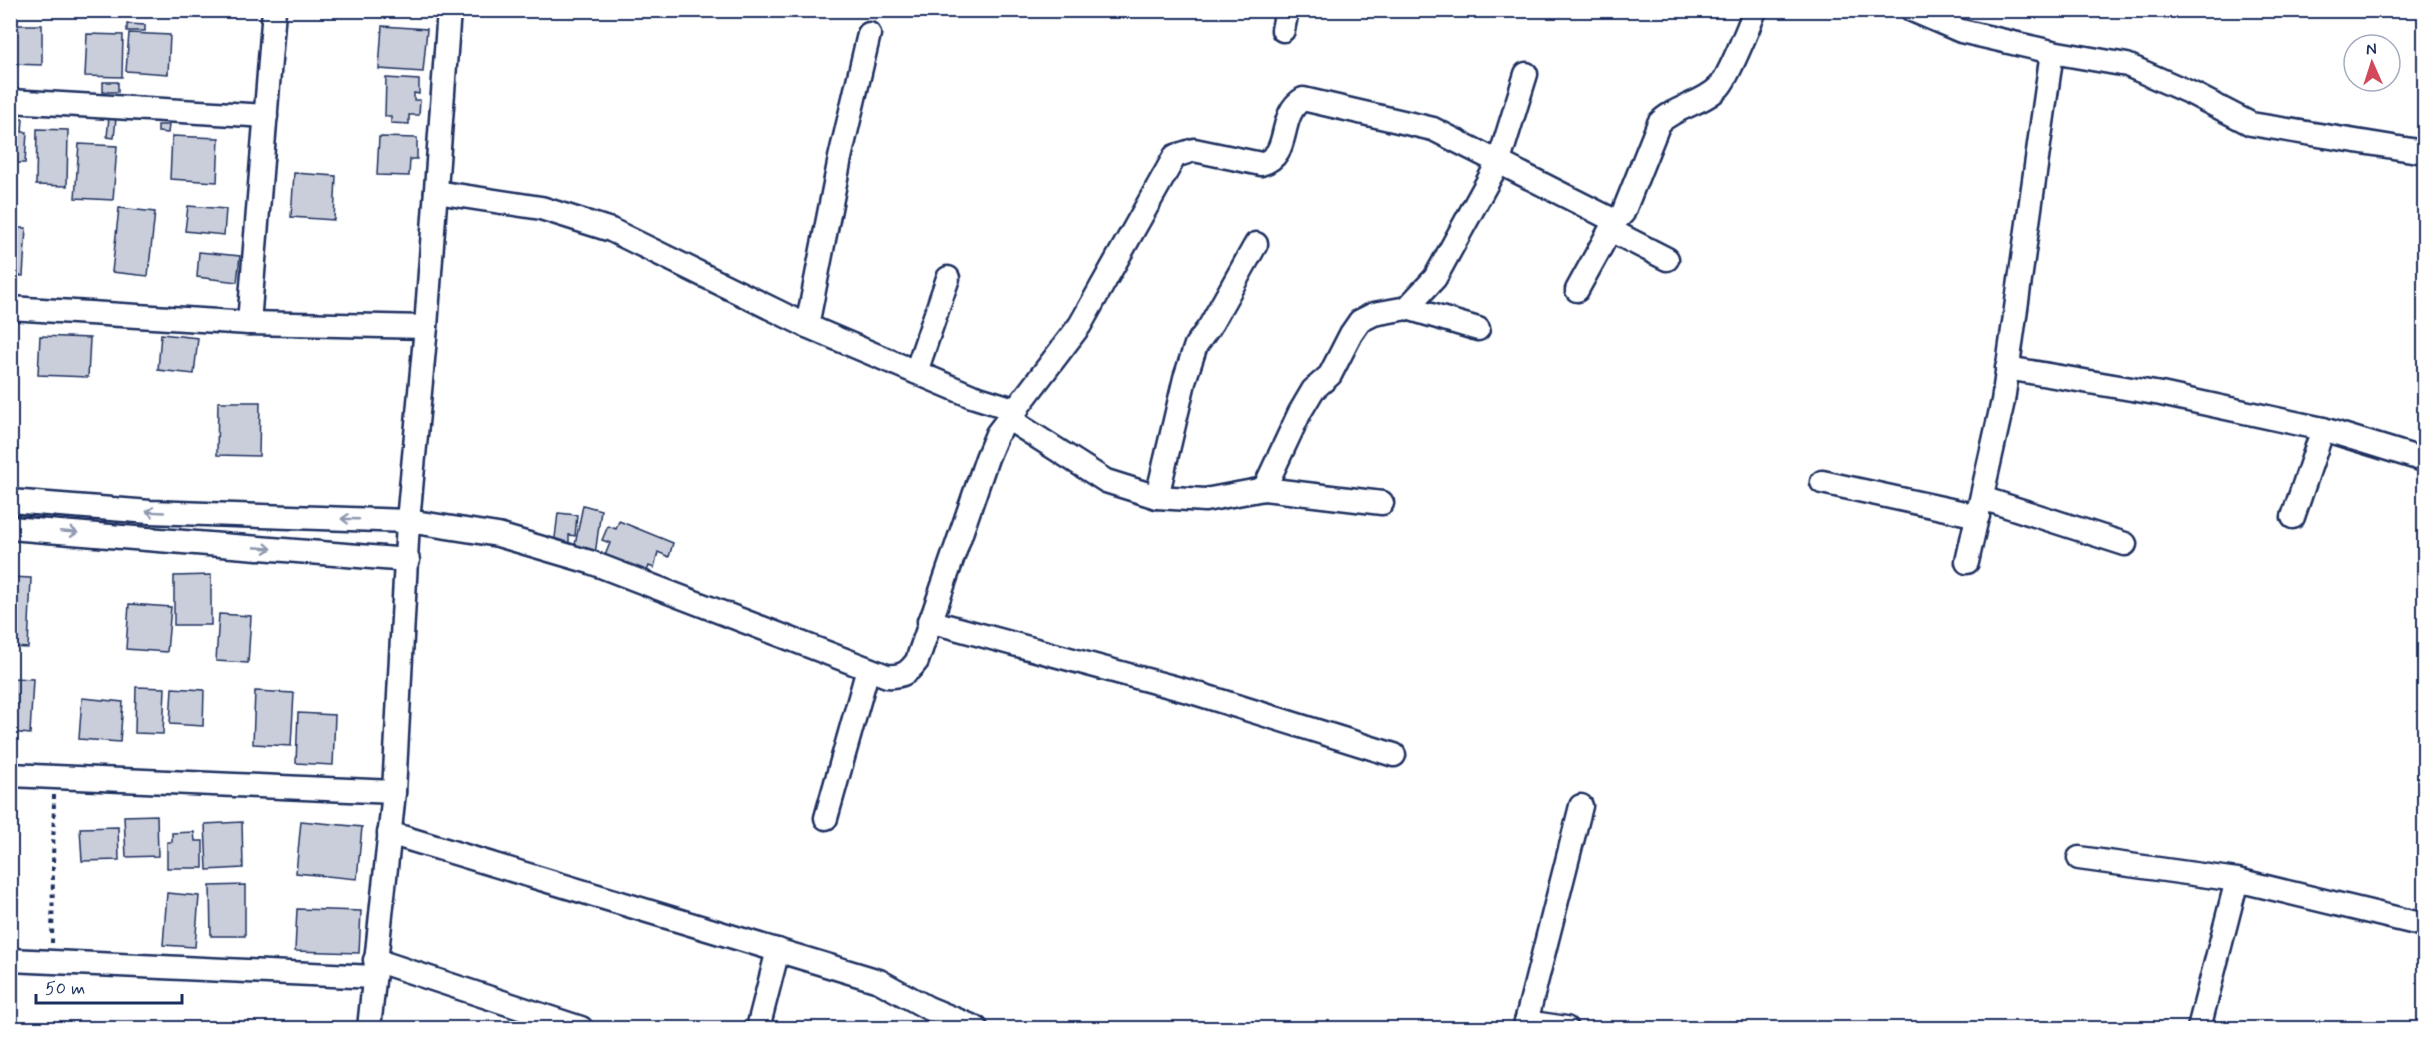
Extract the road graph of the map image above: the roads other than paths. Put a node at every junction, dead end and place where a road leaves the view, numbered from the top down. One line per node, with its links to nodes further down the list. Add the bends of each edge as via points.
1 (274, 10): 9 (street)
2 (449, 10): 12 (street)
3 (1755, 10): 13 (street, via 1720,86 1668,114 1659,123 1623,213)
4 (1912, 10): 6 (street, via 1961,31)
5 (869, 34): 21 (street)
6 (2052, 52): 10 (street, via 2127,65 2251,124); 24 (street)
7 (1526, 74): 11 (street)
8 (10, 101): 9 (street)
9 (266, 116): 20 (street)
10 (2424, 152)
11 (1499, 161): 13 (street); 19 (street, via 1435,278); 26 (street, via 1433,129 1303,99 1291,110 1278,154 1269,162 1261,164 1194,150 1175,156 1080,325)
12 (436, 192): 21 (street, via 541,208 611,230); 22 (street)
13 (1613, 226): 15 (street); 17 (street)
14 (1256, 244): 31 (street, via 1196,345)
15 (1667, 259)
16 (948, 278): 25 (street)
17 (1577, 290)
18 (10, 308): 20 (street)
19 (1407, 308): 23 (street); 30 (street, via 1374,314 1360,321 1330,375 1313,390 1300,412)
20 (249, 323): 22 (street)
21 (807, 326): 25 (street)
22 (426, 327): 36 (street)
23 (1478, 329)
24 (2007, 368): 27 (street, via 2161,394); 34 (street)
25 (916, 372): 26 (street)
26 (1013, 414): 31 (street, via 1107,481); 41 (street, via 987,458)
27 (2323, 429): 28 (street); 35 (street)
28 (2424, 460)
29 (1822, 482): 34 (street)
30 (1264, 489): 31 (street, via 1205,500); 33 (street)
31 (1157, 497)
32 (10, 501): 36 (street, one-way to 32, via 150,512)
33 (1382, 502)
34 (1980, 507): 38 (street); 40 (street)
35 (2293, 518)
36 (408, 521): 39 (street); 42 (street, via 498,535 590,562)
37 (10, 528): 39 (street, one-way to 39)
38 (2125, 544)
39 (408, 560): 45 (street)
40 (1967, 562)
41 (929, 621): 42 (street, via 917,661 909,672 898,677); 43 (street, via 1195,693)
42 (868, 669): 47 (street)
43 (1394, 754)
44 (10, 775): 45 (street)
45 (393, 792): 48 (street)
46 (1581, 806): 55 (street)
47 (826, 818)
48 (389, 833): 52 (street); 54 (street)
49 (2079, 858): 50 (street)
50 (2237, 880): 51 (street); 61 (street)
51 (2424, 925)
52 (778, 950): 58 (street); 59 (street, via 879,981)
53 (10, 960): 54 (street)
54 (374, 968): 56 (street); 57 (street)
55 (1525, 1025): 60 (street)
56 (369, 1029)
57 (581, 1029)
58 (758, 1029)
59 (975, 1029)
60 (1566, 1029)
61 (2199, 1029)

